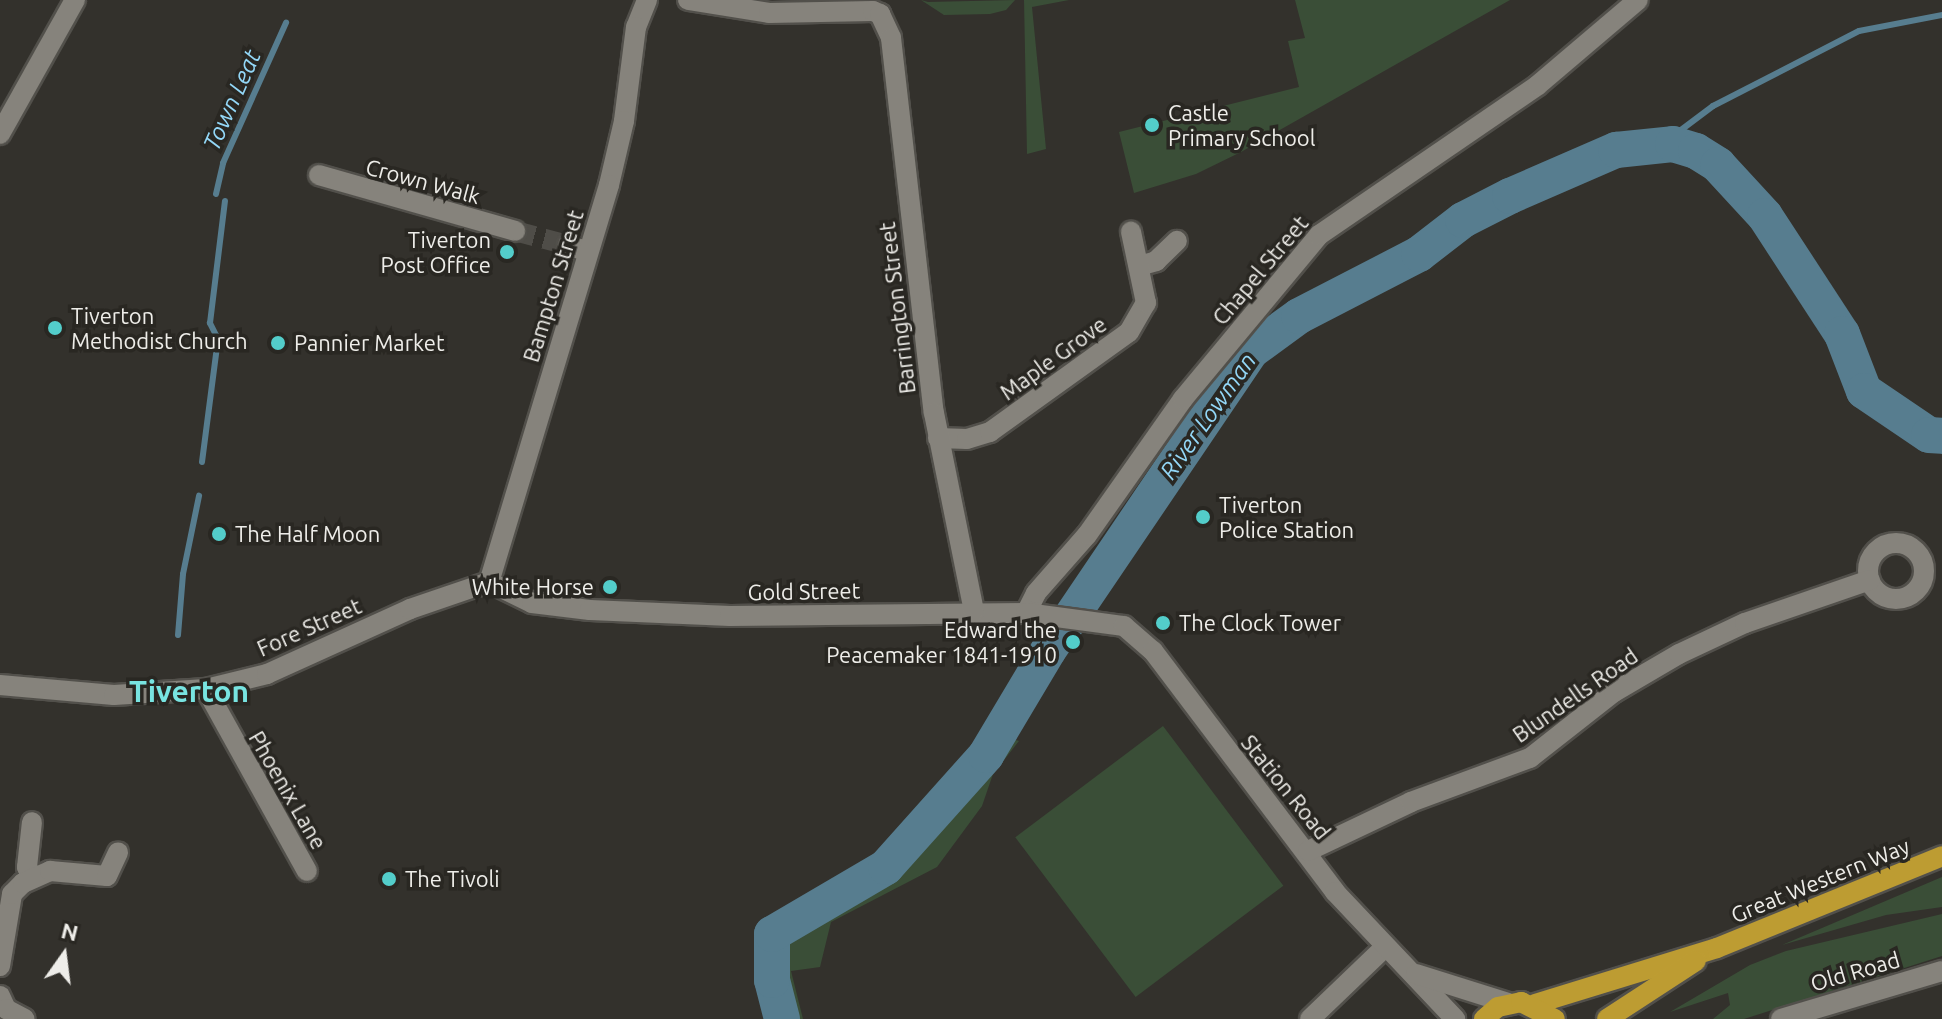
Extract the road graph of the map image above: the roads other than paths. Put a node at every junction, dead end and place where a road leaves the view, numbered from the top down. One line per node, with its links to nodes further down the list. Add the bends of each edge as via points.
1 (75, 0): 6 (street)
2 (647, 0): 12 (street, Bampton Street, via 636,27 624,121)
3 (688, 0): 5 (street, via 743,11)
4 (1638, 0): 19 (street, Chapel Street, via 1538,85 1319,235 1183,399)
5 (881, 7): 14 (street, Barrington Street, via 891,38)
6 (0, 134)
7 (319, 175): 8 (street, Crown Walk)
8 (515, 231)
9 (1131, 232): 13 (street, Maple Grove)
10 (1177, 241): 13 (street, via 1156,261)
11 (568, 245): 12 (street)
12 (588, 252): 16 (street, Bampton Street)
13 (1139, 266): 14 (street, Maple Grove, via 1146,303 1129,332 990,432 967,439)
14 (938, 438): 18 (street, Barrington Street)
15 (1870, 580): 17 (street, via 1879,594 1899,599); 17 (street, via 1872,556 1893,543 1920,556); 24 (street, Blundells Road, via 1745,623 1679,654 1614,692 1530,758 1411,802)
16 (489, 582): 18 (street, Gold Street, via 532,603 590,610 730,616); 22 (street, Fore Street, via 410,609 267,674)
17 (1932, 582)
18 (974, 611): 19 (street, Gold Street)
19 (1026, 613): 20 (street, Gold Street)
20 (1124, 626): 24 (street, Station Road, via 1153,651 1249,783)
21 (0, 685): 22 (street, Fore Street, via 114,695)
22 (206, 689): 27 (street, Phoenix Lane)
23 (32, 822): 28 (street, via 27,867)
24 (1308, 851): 29 (street, Station Road, via 1335,892)
25 (118, 852): 28 (street, via 107,876 50,871)
26 (1942, 856): 30 (main road, Great Western Way)
27 (307, 871)
28 (32, 877): 31 (street, via 12,894)
29 (1384, 948): 33 (street, Station Road); 38 (street)
30 (1717, 948): 36 (main road); 42 (main road)
31 (0, 966)
32 (1942, 971): 43 (street, Old Road)
33 (1416, 974): 35 (street, Station Road); 39 (street, Station Road)
34 (0, 996): 37 (street, via 6,1009)
35 (1508, 1003): 36 (main road); 40 (main road)
36 (1535, 1004): 41 (main road)
37 (25, 1019)
38 (1310, 1019)
39 (1455, 1019)
40 (1484, 1019)
41 (1555, 1019)
42 (1607, 1019)
43 (1781, 1019)

